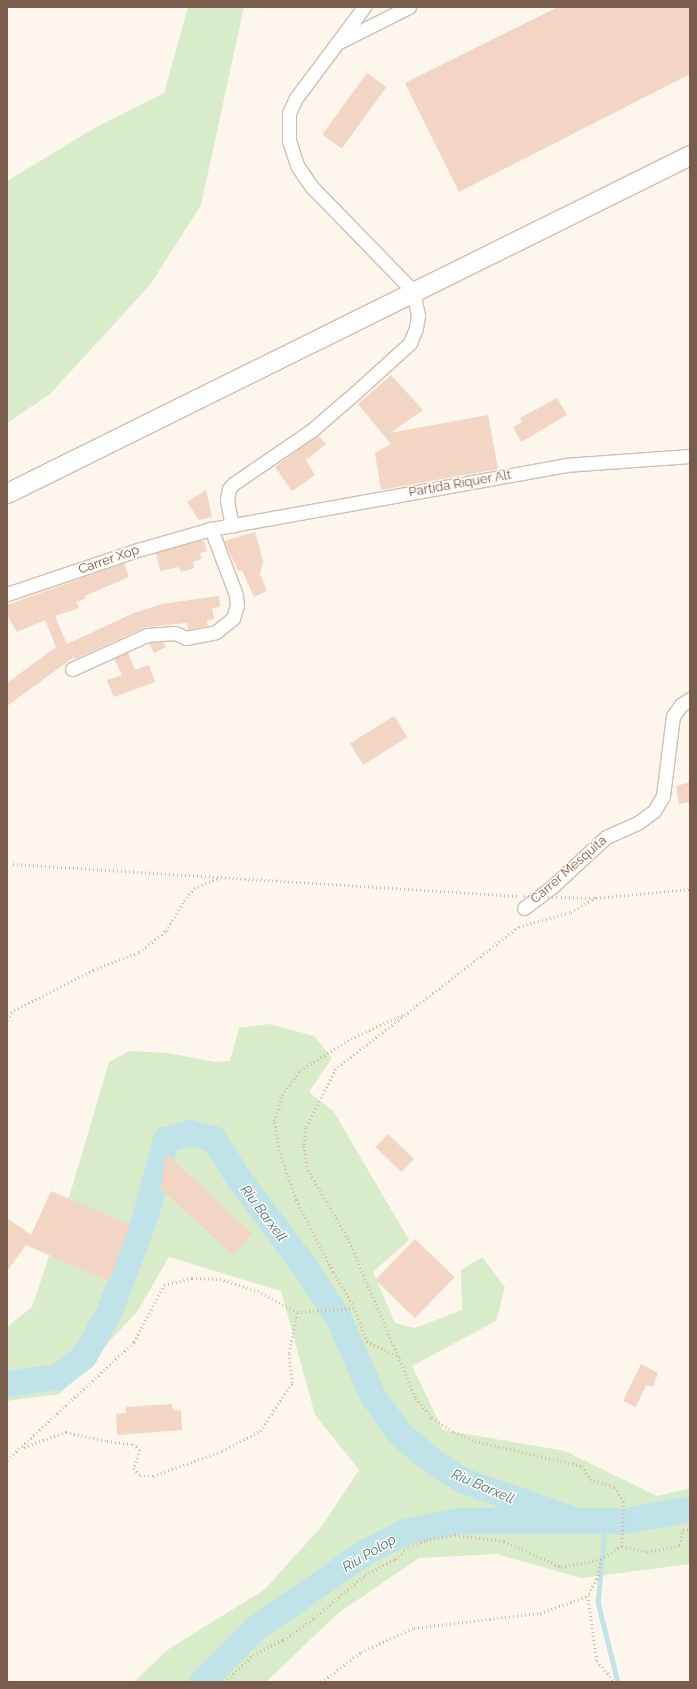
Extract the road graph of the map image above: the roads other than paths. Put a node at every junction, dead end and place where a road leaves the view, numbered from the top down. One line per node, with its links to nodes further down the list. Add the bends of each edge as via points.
1 (364, 7): 3 (street)
2 (409, 7): 3 (street)
3 (338, 42): 5 (street, via 296,98 287,128 292,153 311,186)
4 (690, 155): 5 (main road)
5 (413, 292): 7 (main road); 8 (street, via 418,315 410,343 312,430 233,484 227,500)
6 (690, 456): 8 (street, Partida Riquer Alt, via 565,465)
7 (7, 493)
8 (232, 526): 9 (street, Partida Riquer Alt)
9 (212, 530): 10 (street, Carrer Xop, via 134,551); 11 (street, via 236,595 237,606 233,618 216,632 186,638 175,633 147,635)
10 (7, 594)
11 (72, 669)
12 (690, 699): 13 (street, Carrer Mesquita, via 673,716 663,796 654,811 638,822 606,837 554,885)
13 (524, 902)

